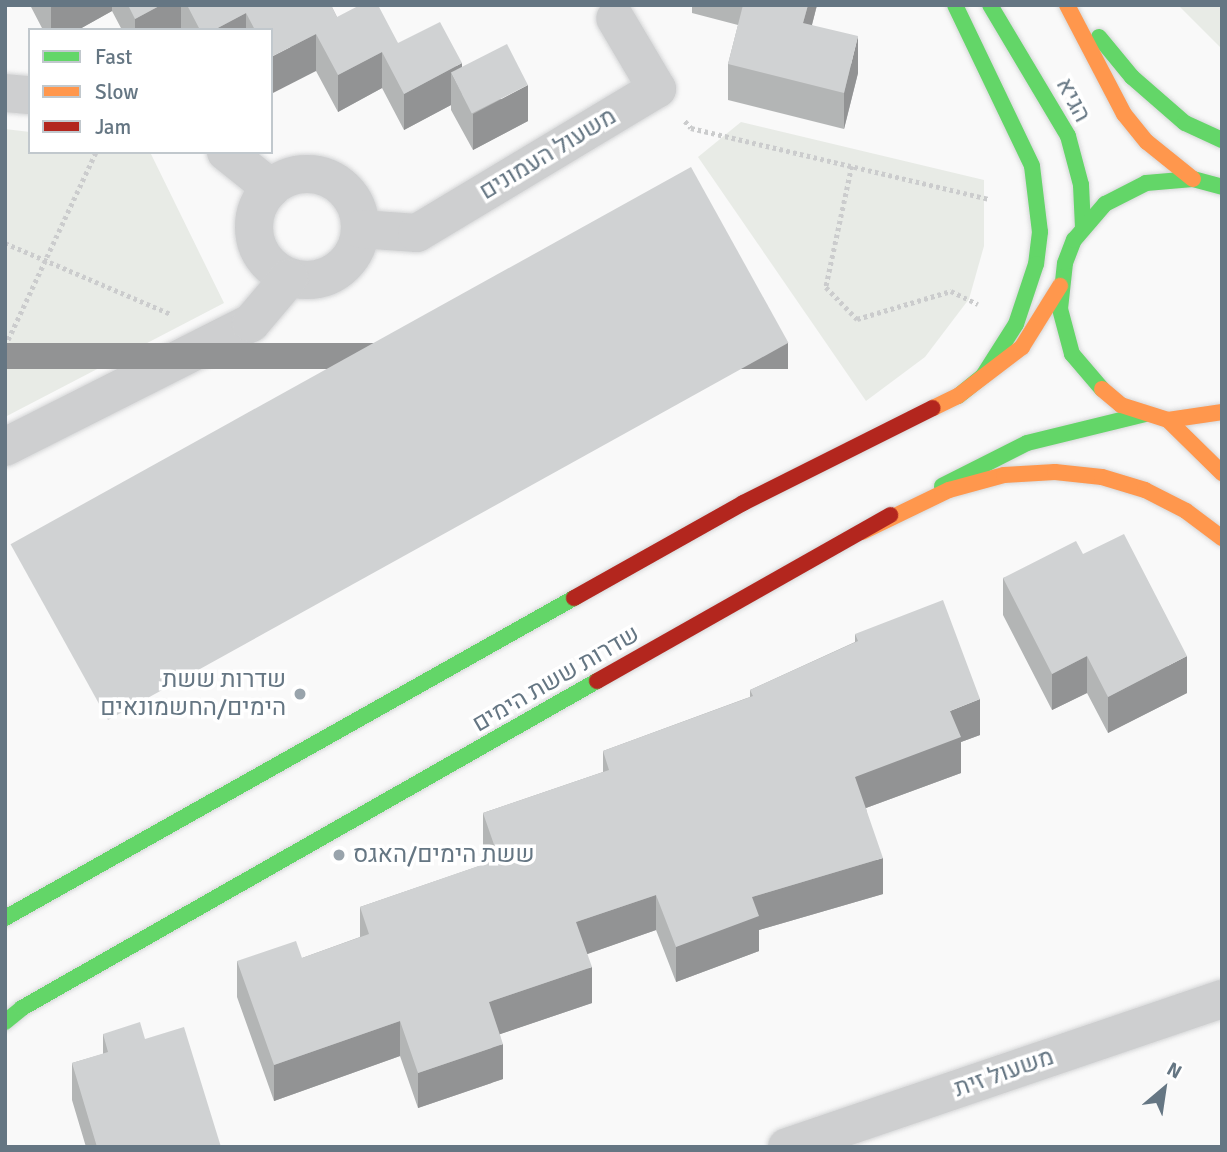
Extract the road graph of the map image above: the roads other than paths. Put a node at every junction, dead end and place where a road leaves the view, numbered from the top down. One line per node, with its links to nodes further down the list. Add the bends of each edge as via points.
1 (955, 5): 17 (main road, via 1019,132 1032,166 1039,210 1037,264 1016,324 983,376)
2 (990, 5): 13 (main road, הגיא, via 1068,136 1083,193)
3 (1067, 5): 10 (main road, הגיא, via 1124,114 1147,142)
4 (1075, 5): 8 (main road, via 1132,77 1185,123)
5 (615, 18): 14 (street, משעול העמונים, via 657,89 417,233)
6 (5, 93): 7 (street)
7 (28, 95)
8 (1222, 140)
9 (228, 154): 12 (street)
10 (1193, 178): 11 (main road); 13 (main road, via 1146,183 1125,191)
11 (1222, 187)
12 (271, 188): 14 (street, via 300,174 325,177 356,205); 15 (street, via 254,218 256,242 268,263)
13 (1083, 228): 16 (main road, via 1065,263)
14 (360, 229): 15 (street, via 354,254 337,272 314,281)
15 (289, 278): 21 (street, via 251,323)
16 (1060, 286): 17 (main road, via 1022,347); 19 (main road, via 1063,332 1085,374 1121,405)
17 (958, 396): 25 (main road, via 743,503)
18 (1222, 412): 20 (main road)
19 (1144, 414): 20 (main road); 23 (main road, שדרות ששת הימים, via 1010,449)
20 (1168, 420): 22 (main road)
21 (5, 447)
22 (1222, 473)
23 (862, 532): 24 (main road, via 949,490 1004,475 1055,472 1102,477 1145,490 1186,511); 27 (main road, שדרות ששת הימים, via 22,1008)
24 (1222, 538)
25 (5, 918)
26 (1222, 999): 28 (street, משעול זית)
27 (5, 1022)
28 (787, 1147)

